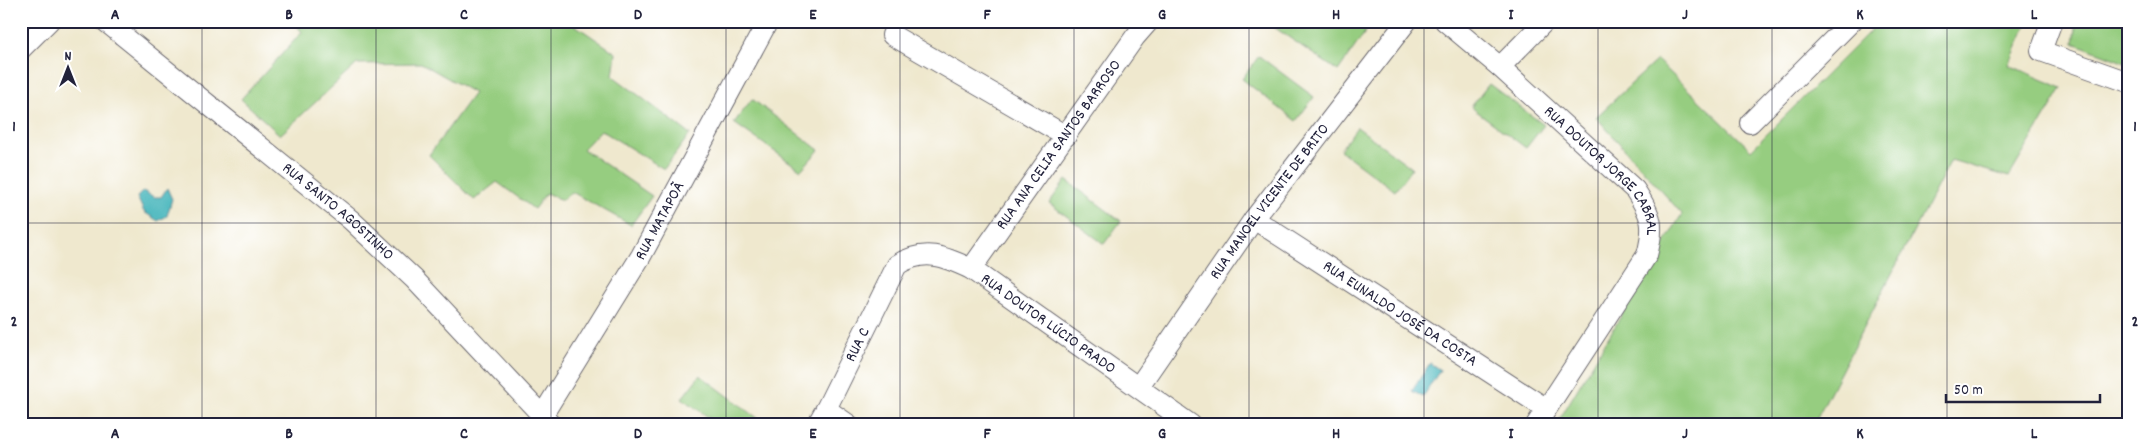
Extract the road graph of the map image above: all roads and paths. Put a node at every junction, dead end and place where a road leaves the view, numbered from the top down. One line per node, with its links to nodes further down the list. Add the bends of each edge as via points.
1 (49, 21): 12 (street)
2 (105, 21): 23 (street, RUA SANTO AGOSTINHO, via 351,220 414,279)
3 (768, 21): 23 (street, RUA MATAPOÃ, via 641,256)
4 (1149, 21): 10 (street, RUA ANA CELIA SANTOS BARROSO)
5 (1407, 21): 17 (street, RUA MANOEL VICENTE DE BRITO)
6 (1445, 21): 13 (street, RUA DOUTOR JORGE CABRAL)
7 (1545, 21): 13 (street)
8 (1852, 21): 15 (street)
9 (2052, 21): 14 (street, via 2041,51)
10 (1138, 29): 16 (street, RUA ANA CELIA SANTOS BARROSO)
11 (892, 35): 16 (street)
12 (21, 49)
13 (1500, 67): 21 (street, RUA DOUTOR JORGE CABRAL, via 1636,190 1648,208 1653,232 1647,255)
14 (2128, 82)
15 (1750, 123)
16 (1066, 136): 19 (street, RUA ANA CELIA SANTOS BARROSO)
17 (1254, 219): 20 (street, RUA MANOEL VICENTE DE BRITO); 21 (street, RUA EUNALDO JOSÉ DA COSTA)
18 (897, 265): 19 (street, RUA DOUTOR LÚCIO PRADO, via 909,257 931,255 948,258); 22 (street, RUA C)
19 (970, 268): 20 (street, RUA DOUTOR LÚCIO PRADO)
20 (1139, 386): 25 (street, RUA DOUTOR LÚCIO PRADO)
21 (1540, 416)
22 (821, 417): 24 (street)
23 (547, 420)
24 (849, 425)
25 (1191, 425)

